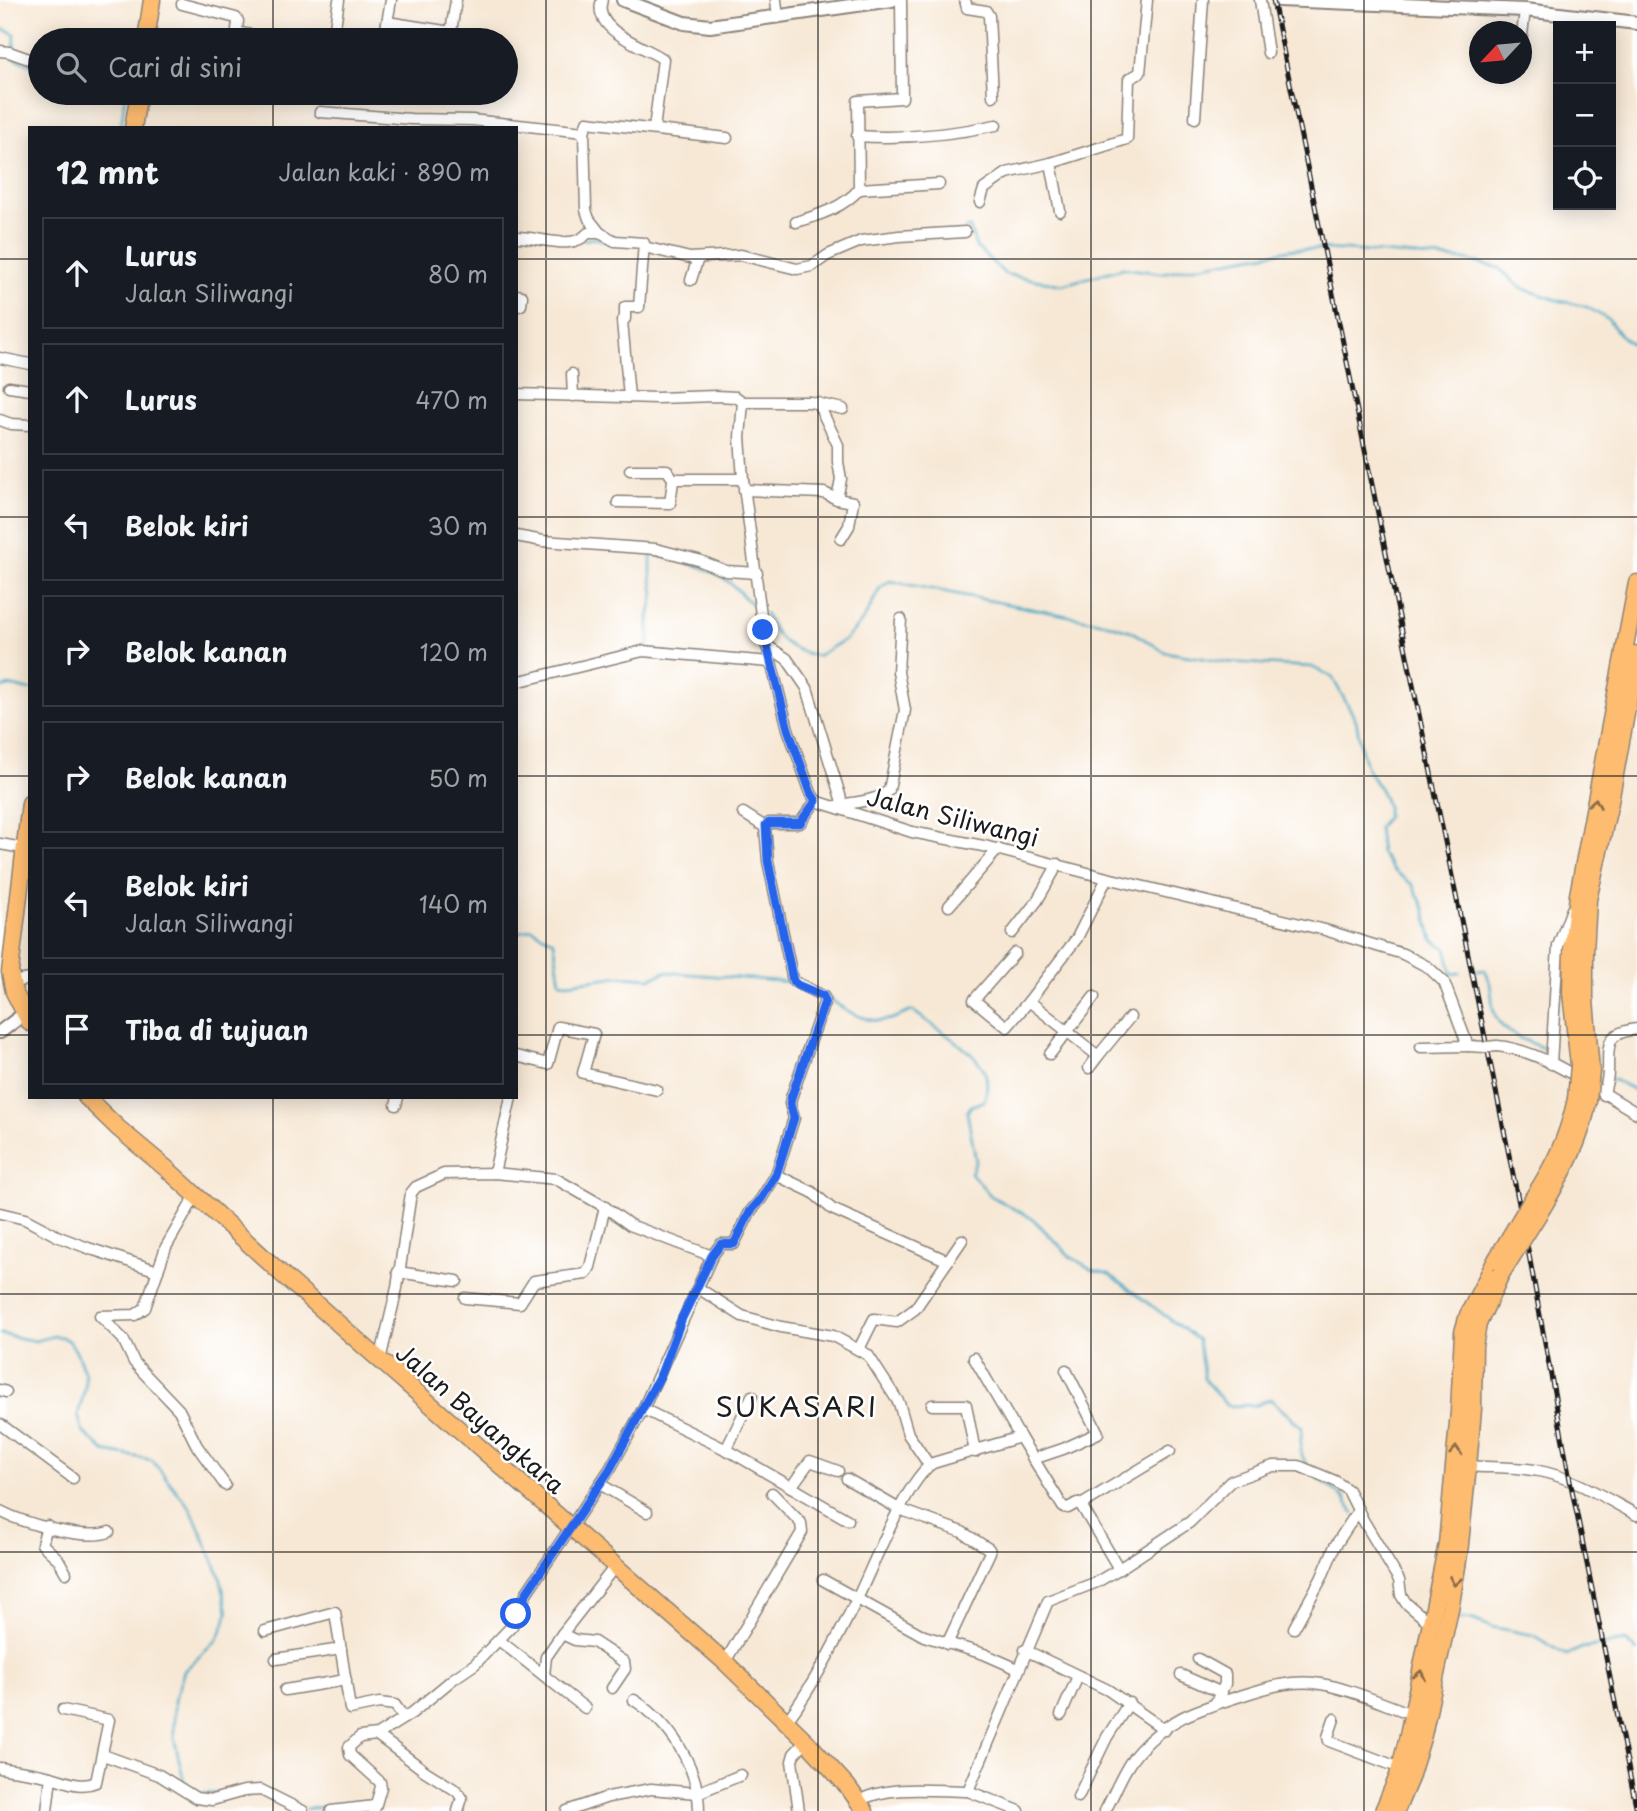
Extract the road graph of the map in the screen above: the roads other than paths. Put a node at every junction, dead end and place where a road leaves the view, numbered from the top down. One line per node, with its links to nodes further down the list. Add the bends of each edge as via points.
1 (339, 0): 24 (street)
2 (391, 0): 20 (street)
3 (456, 0): 27 (street)
4 (602, 0): 38 (street, via 600,12 611,28 663,59)
5 (623, 0): 18 (street, via 696,25)
6 (776, 0): 18 (street)
7 (892, 0): 18 (street)
8 (901, 0): 40 (street, via 902,98 858,101)
9 (965, 0): 31 (street, via 967,8 986,11 989,16)
10 (1147, 0): 42 (street, via 1140,73 1129,79 1127,139)
11 (1203, 0): 34 (street)
12 (1260, 0): 29 (street)
13 (1279, 0): 15 (street)
14 (148, 1): 22 (main road)
15 (1319, 1): 17 (street)
16 (182, 4): 23 (street, via 236,18)
17 (1525, 10): 19 (street); 21 (street)
18 (778, 18)
19 (1523, 21)
20 (387, 22): 25 (street); 26 (street)
21 (1637, 23)
22 (147, 28)
23 (236, 28)
24 (335, 28)
25 (386, 28)
26 (414, 28)
27 (451, 28)
28 (0, 51): 30 (street)
29 (1268, 52)
30 (28, 59)
31 (993, 96)
32 (137, 105): 37 (main road)
33 (320, 112): 35 (street)
34 (1195, 118)
35 (420, 123): 39 (street, via 471,120)
36 (996, 125): 40 (street, via 907,138)
37 (133, 126)
38 (654, 129): 39 (street, via 588,122); 41 (street)
39 (584, 132): 49 (street, via 586,210)
40 (857, 136): 44 (street)
41 (727, 138)
42 (1051, 163): 45 (street, via 1007,173 984,189); 46 (street)
43 (939, 184): 44 (street)
44 (859, 189): 47 (street, via 831,209)
45 (980, 202)
46 (1060, 211)
47 (796, 222)
48 (965, 232): 52 (street, via 861,242 797,269 741,255)
49 (600, 233): 50 (street, via 589,233 571,243); 51 (street)
50 (518, 237)
51 (644, 245): 52 (street); 61 (street, via 639,307 625,307 622,321)
52 (697, 259): 53 (street)
53 (692, 277)
54 (0, 358): 55 (street)
55 (28, 364)
56 (572, 374): 60 (street)
57 (9, 387): 58 (street)
58 (28, 390)
59 (518, 393): 60 (street)
60 (573, 396): 61 (street)
61 (629, 397): 62 (street, via 733,397)
62 (743, 402): 63 (street); 69 (street)
63 (818, 403): 64 (street); 70 (street, via 838,445)
64 (843, 409)
65 (0, 420): 66 (street)
66 (28, 425)
67 (629, 470): 68 (street, via 667,470)
68 (674, 480): 69 (street); 71 (street, via 670,503)
69 (744, 484): 70 (street, via 824,493); 74 (street)
70 (838, 499): 73 (street, via 853,502 849,526)
71 (618, 502)
72 (518, 536): 74 (street, via 656,549 726,571)
73 (841, 539)
74 (757, 573): 77 (street)
75 (1637, 583): 92 (main road, one-way to 75)
76 (901, 620): 83 (street, via 898,672 905,710 889,790)
77 (766, 645): 79 (street); 83 (street, via 787,659 807,688)
78 (1637, 654): 80 (main road)
79 (770, 662): 81 (street, via 643,651); 82 (street, via 788,729)
80 (1635, 676): 112 (main road, via 1588,900)
81 (518, 682)
82 (816, 801): 83 (street, Jalan Siliwangi); 85 (street, via 800,823 769,823)
83 (839, 806): 89 (street, Jalan Siliwangi, via 912,832)
84 (743, 813): 85 (street)
85 (765, 827): 119 (street, via 793,981 825,1000 791,1098 794,1118)
86 (28, 831): 88 (main road)
87 (0, 844): 88 (street)
88 (23, 848): 97 (main road)
89 (998, 849): 90 (street, Jalan Siliwangi); 93 (street)
90 (1058, 864): 91 (street, Jalan Siliwangi); 94 (street)
91 (1107, 878): 99 (street, via 1077,938); 105 (street, Jalan Siliwangi, via 1325,930 1403,954 1444,982)
92 (1578, 895): 110 (street, via 1558,946); 112 (main road, via 1571,993)
93 (949, 906)
94 (1012, 933)
95 (1016, 953): 99 (street, via 974,1000 1007,1027)
96 (28, 979): 97 (street)
97 (11, 982): 101 (main road)
98 (1094, 996): 103 (street)
99 (1029, 1001): 103 (street)
100 (1129, 1017): 109 (street)
101 (27, 1018): 104 (street)
102 (1637, 1029): 114 (street, via 1610,1042)
103 (1067, 1031): 107 (street); 109 (street)
104 (0, 1032)
105 (1468, 1046): 106 (street); 110 (street, via 1525,1053)
106 (1421, 1047)
107 (1050, 1054)
108 (518, 1056): 113 (street, via 548,1064 558,1027 594,1034 583,1073)
109 (1098, 1056): 111 (street)
110 (1551, 1064): 114 (street)
111 (1089, 1068)
112 (1585, 1068): 126 (main road, bridge, via 1582,1100 1555,1164 1538,1203)
113 (657, 1090)
114 (1604, 1095): 117 (street)
115 (88, 1099): 120 (main road, Jalan Bayangkara)
116 (511, 1099): 118 (street)
117 (1637, 1113)
118 (494, 1173): 121 (street, via 556,1180); 128 (street, via 444,1174 413,1190)
119 (776, 1175): 124 (street, via 734,1244 721,1244); 125 (street, via 812,1192 832,1209)
120 (195, 1195): 127 (street); 134 (main road, Jalan Bayangkara)
121 (605, 1207): 124 (street, via 630,1225); 131 (street, via 586,1274 534,1281 520,1303)
122 (0, 1213): 127 (street)
123 (962, 1240): 125 (street)
124 (712, 1256): 130 (street)
125 (948, 1261): 132 (street, via 910,1314 897,1322 874,1319)
126 (1499, 1267): 146 (main road, via 1474,1346); 169 (main road, one-way to 126, via 1447,1544 1463,1332 1468,1315)
127 (158, 1271): 151 (street, via 140,1313 100,1316 123,1339 134,1362 179,1410)
128 (398, 1272): 129 (street); 134 (street)
129 (457, 1282)
130 (698, 1288): 132 (street, via 742,1316 833,1336); 138 (street)
131 (465, 1298)
132 (859, 1349): 145 (street, via 890,1386 903,1410 908,1434)
133 (974, 1358): 140 (street)
134 (380, 1360): 162 (main road, Jalan Bayangkara)
135 (1066, 1370): 144 (street, via 1098,1433)
136 (752, 1396): 141 (street)
137 (932, 1405): 143 (street, via 966,1405)
138 (643, 1409): 141 (street); 150 (street)
139 (0, 1423): 148 (street)
140 (1020, 1437): 143 (street); 144 (street)
141 (726, 1450): 152 (street)
142 (1170, 1451): 154 (street)
143 (975, 1452): 145 (street)
144 (1034, 1459): 154 (street, via 1063,1507)
145 (929, 1465): 155 (street)
146 (1468, 1466): 159 (street, via 1548,1473 1582,1485); 220 (main road, one-way to 220, via 1446,1625 1423,1735)
147 (838, 1471): 152 (street, via 810,1461)
148 (74, 1478)
149 (847, 1479): 155 (street)
150 (600, 1483): 157 (street); 162 (street)
151 (225, 1485)
152 (791, 1487): 160 (street)
153 (772, 1493): 179 (street, via 802,1523 802,1532)
154 (1081, 1505): 165 (street)
155 (900, 1509): 168 (street); 174 (street, via 962,1532 990,1551)
156 (0, 1511): 161 (street)
157 (647, 1511)
158 (1358, 1511): 165 (street, via 1348,1490 1335,1481 1308,1468 1273,1466 1231,1481 1190,1522); 169 (street, via 1399,1580 1406,1603); 170 (street)
159 (1637, 1515)
160 (848, 1520)
161 (47, 1526): 163 (street, via 89,1535); 166 (street, via 42,1544)
162 (570, 1526): 164 (main road, Jalan Bayangkara); 173 (street)
163 (109, 1532)
164 (616, 1565): 172 (street); 179 (main road, Jalan Bayangkara)
165 (1119, 1569): 176 (street, via 1048,1601)
166 (66, 1573)
167 (823, 1580): 168 (street)
168 (857, 1599): 174 (street); 196 (street, via 808,1692)
169 (1430, 1623): 192 (main road, one-way to 169)
170 (1294, 1628)
171 (265, 1631): 175 (street, via 335,1612)
172 (562, 1634): 181 (street, via 547,1657); 185 (street, via 591,1640 624,1662 625,1670)
173 (500, 1641): 181 (street); 194 (street)
174 (947, 1644): 180 (street)
175 (341, 1648): 178 (street); 184 (street)
176 (1025, 1650): 180 (street); 183 (street)
177 (1198, 1658): 187 (street, via 1224,1672)
178 (276, 1659)
179 (725, 1662): 196 (main road, Jalan Bayangkara)
180 (1018, 1669): 205 (street)
181 (544, 1675): 190 (street)
182 (1181, 1675): 187 (street)
183 (1078, 1676): 189 (street); 193 (street)
184 (346, 1680): 186 (street); 194 (street, via 350,1709 395,1705)
185 (612, 1688)
186 (285, 1690)
187 (1219, 1698): 192 (street, via 1270,1685 1314,1683); 197 (street)
188 (634, 1700): 206 (street, via 668,1728)
189 (1129, 1703): 197 (street); 207 (street)
190 (585, 1708)
191 (63, 1710): 200 (street, via 108,1719)
192 (1412, 1714): 202 (main road)
193 (1061, 1716)
194 (404, 1718): 198 (street)
195 (1335, 1719): 202 (street, via 1329,1741)
196 (787, 1721): 199 (main road, Jalan Bayangkara)
197 (1165, 1730): 218 (street, via 1133,1758)
198 (377, 1735): 209 (street, via 360,1737 348,1749 379,1780); 213 (street, via 457,1791 462,1802)
199 (806, 1741): 208 (main road, Jalan Bayangkara); 216 (street, via 792,1761)
200 (103, 1755): 204 (street, via 93,1784); 211 (street, via 159,1775 196,1798 212,1800 261,1790)
201 (0, 1768): 204 (street)
202 (1400, 1768): 219 (main road)
203 (741, 1775): 206 (street)
204 (51, 1777): 210 (street)
205 (968, 1791): 208 (street, via 893,1790 869,1795); 217 (street)
206 (697, 1793): 214 (street, via 651,1789); 215 (street)
207 (1078, 1797)
208 (862, 1806)
209 (374, 1809): 212 (street, via 363,1806)
210 (47, 1811)
211 (303, 1811)
212 (331, 1811)
213 (458, 1811)
214 (567, 1811)
215 (699, 1811)
216 (799, 1811)
217 (1019, 1811)
218 (1105, 1811)
219 (1383, 1811)
220 (1396, 1811)

